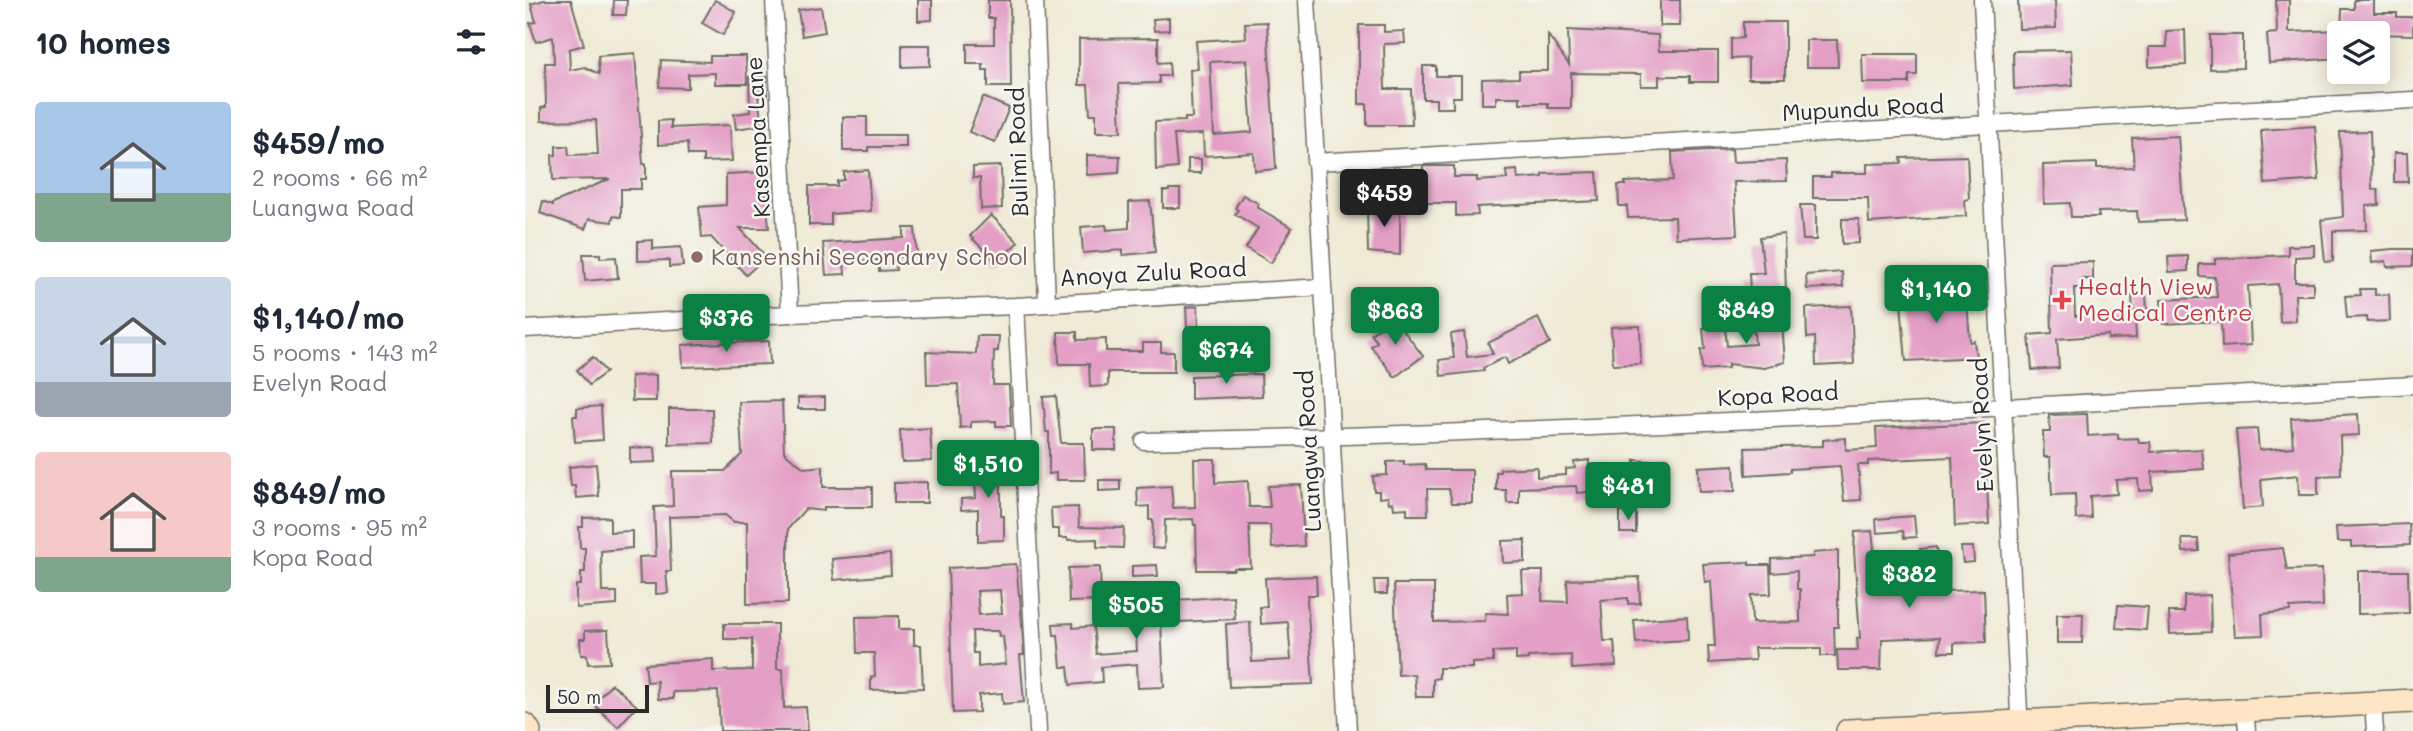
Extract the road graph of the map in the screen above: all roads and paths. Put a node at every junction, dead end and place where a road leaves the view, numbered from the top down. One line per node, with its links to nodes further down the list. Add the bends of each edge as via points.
1 (774, 0): 11 (street, Kasempa Lane)
2 (1035, 0): 9 (street, Bulimi Road)
3 (1307, 0): 7 (street, Luangwa Road)
4 (1982, 0): 6 (street, Evelyn Road)
5 (2413, 100): 6 (street, Mupundu Road)
6 (1989, 125): 7 (street, Mupundu Road); 14 (street, Evelyn Road)
7 (1315, 162): 8 (street, Luangwa Road)
8 (1321, 287): 9 (street, Anoya Zulu Road); 15 (street, Luangwa Road)
9 (1047, 302): 10 (street, Anoya Zulu Road)
10 (1016, 306): 11 (street, Anoya Zulu Road); 23 (street)
11 (790, 314): 12 (street, Anoya Zulu Road)
12 (525, 329)
13 (2413, 385): 14 (street, Kopa Road)
14 (2004, 407): 15 (street, Kopa Road); 21 (street, Evelyn Road)
15 (1332, 438): 16 (street, Kopa Road); 24 (street, Luangwa Road)
16 (1144, 441)
17 (2413, 701): 18 (main road)
18 (2373, 703): 19 (main road); 26 (street)
19 (2246, 720): 21 (main road)
20 (525, 725): 22 (main road)
21 (2020, 726): 25 (main road)
22 (529, 731)
23 (1038, 731)
24 (1348, 731)
25 (1848, 731)
26 (2375, 731)

